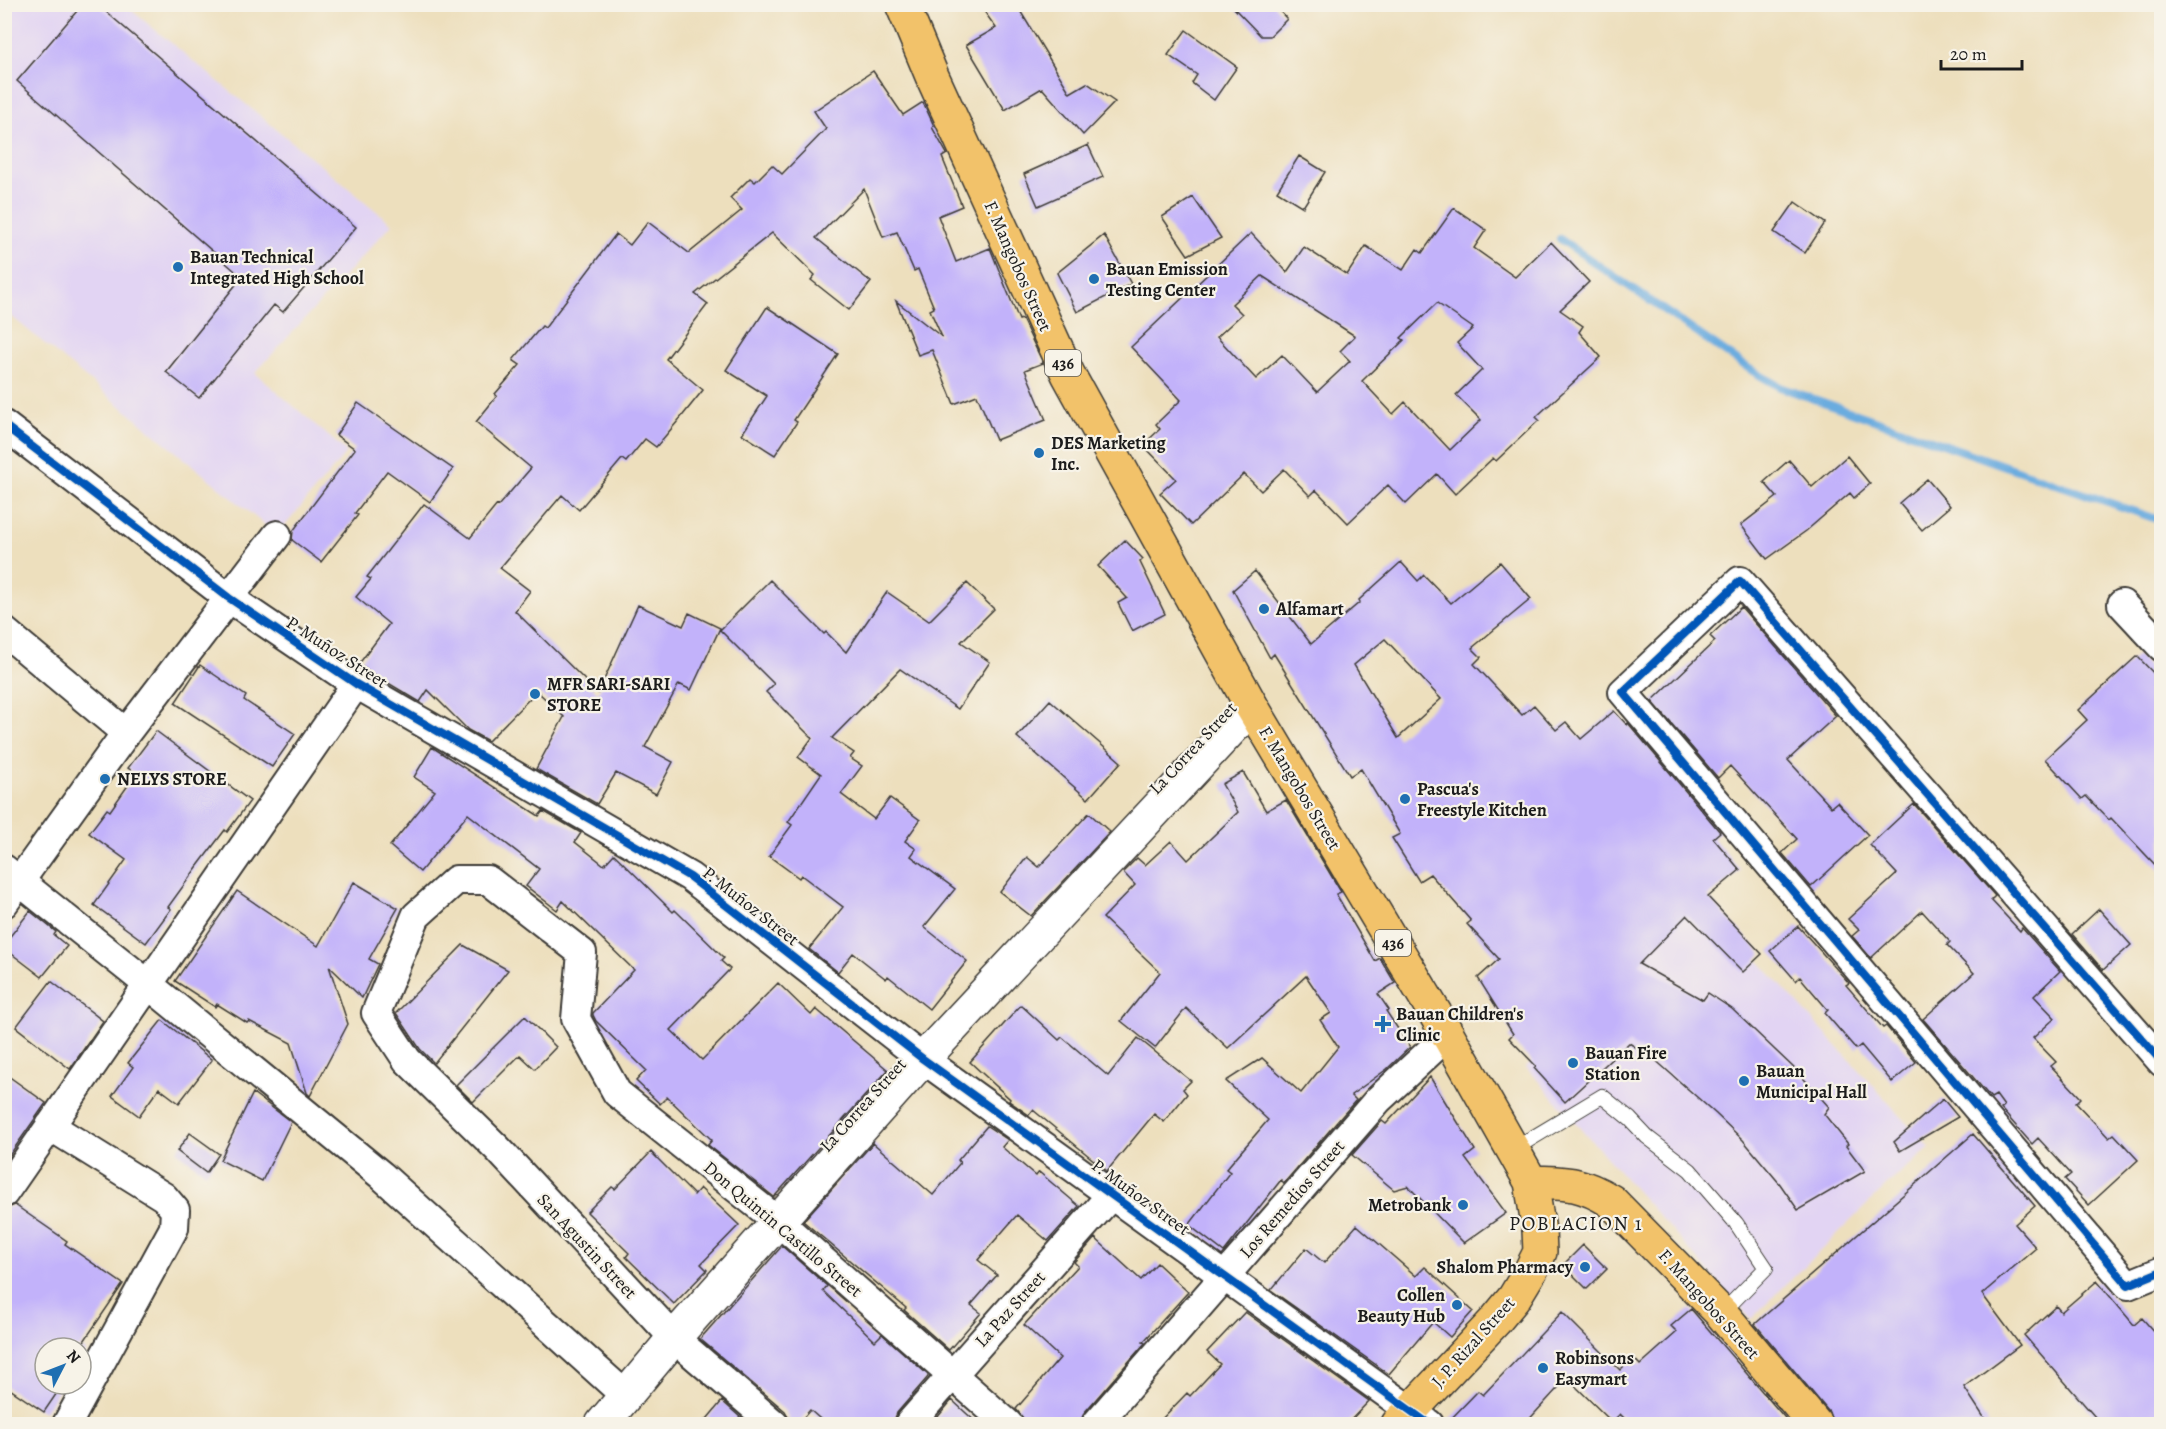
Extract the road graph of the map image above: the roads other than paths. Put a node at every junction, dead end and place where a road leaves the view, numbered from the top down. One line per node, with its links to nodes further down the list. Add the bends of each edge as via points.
1 (902, 4): 9 (main road, F. Mangobos Street / 436, via 1068,374)
2 (4, 425): 4 (street, P. Muñoz Street)
3 (277, 535): 4 (street)
4 (229, 598): 8 (street, P. Muñoz Street); 10 (street)
5 (2122, 604): 7 (street)
6 (4, 631): 10 (street)
7 (2162, 647)
8 (356, 684): 12 (street); 15 (street, P. Muñoz Street, via 690,877)
9 (1252, 707): 14 (main road, F. Mangobos Street / 436); 15 (street, La Correa Street)
10 (126, 733): 11 (street)
11 (9, 884): 12 (street)
12 (149, 985): 17 (street); 28 (street, via 381,1175)
13 (576, 1019): 22 (street, Don Quintin Castillo Street, via 617,1093); 26 (street, San Agustin Street, via 582,953 488,880 456,880 416,916 376,1013 407,1060 496,1148)
14 (1448, 1035): 18 (main road, F. Mangobos Street / 436); 24 (street, Los Remedios Street, via 1378,1100)
15 (923, 1059): 21 (street, P. Muñoz Street); 22 (street, La Correa Street)
16 (2161, 1061): 23 (street, via 1740,581 1623,692 2128,1285)
17 (50, 1126): 20 (street); 30 (street, via 164,1197 175,1210 174,1228)
18 (1514, 1149): 19 (main road, F. Mangobos Street / 436); 25 (lane, via 1602,1096 1690,1170 1736,1223 1766,1268)
19 (1531, 1182): 25 (main road, F. Mangobos Street, via 1573,1183 1611,1201); 29 (main road, J. P. Rizal Street / 436, via 1540,1252 1532,1270 1514,1298)
20 (4, 1193)
21 (1112, 1194): 24 (street, P. Muñoz Street); 27 (street, La Paz Street)
22 (779, 1222): 26 (street, La Correa Street); 27 (street, Don Quintin Castillo Street)
23 (2162, 1271)
24 (1224, 1277): 29 (street, P. Muñoz Street); 35 (street, Los Remedios Street)
25 (1721, 1313): 36 (main road, F. Mangobos Street)
26 (674, 1338): 28 (street, La Correa Street); 32 (street, San Agustin Street)
27 (952, 1373): 33 (street, La Paz Street); 34 (street, Don Quintin Castillo Street)
28 (626, 1396): 31 (street, La Correa Street)
29 (1412, 1420)
30 (67, 1425)
31 (602, 1425)
32 (774, 1425)
33 (909, 1425)
34 (1008, 1425)
35 (1096, 1425)
36 (1815, 1425)

